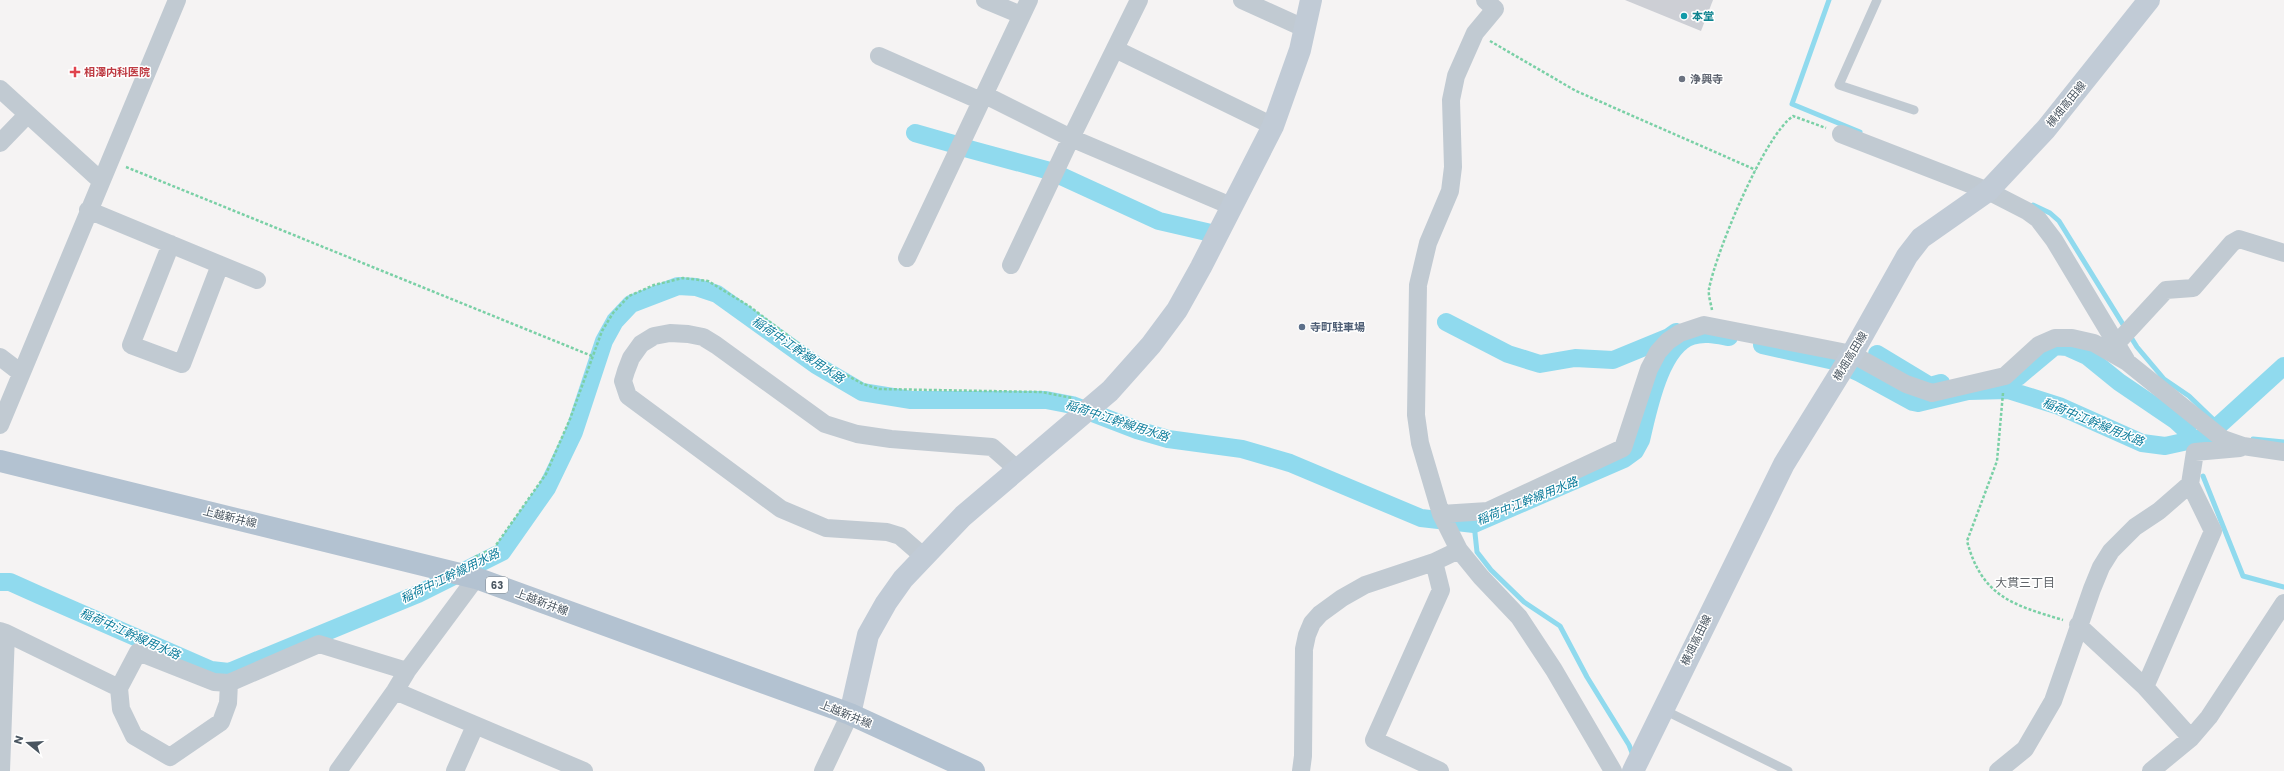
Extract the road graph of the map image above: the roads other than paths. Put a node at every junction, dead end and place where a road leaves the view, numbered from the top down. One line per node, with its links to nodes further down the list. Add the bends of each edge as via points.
1 (176, 0): 21 (street)
2 (985, 0): 9 (street)
3 (1140, 0): 11 (street)
4 (1242, 0): 10 (street)
5 (1312, 0): 10 (main road)
6 (1485, 0): 44 (street, via 1495,9 1475,33 1456,76 1451,100 1453,167 1450,191 1428,243 1418,285 1416,415 1420,443)
7 (1877, 0): 15 (lane, via 1839,85)
8 (2149, 0): 22 (main road, 横畑高田線, via 2046,129)
9 (1025, 8): 14 (street)
10 (1306, 29): 17 (main road)
11 (1115, 49): 17 (street); 19 (street)
12 (878, 56): 14 (street)
13 (0, 90): 16 (street)
14 (983, 98): 19 (street); 27 (street)
15 (1914, 110)
16 (27, 115): 20 (street); 21 (street)
17 (1273, 126): 23 (main road)
18 (1842, 134): 22 (street)
19 (1071, 138): 23 (street); 29 (street)
20 (0, 143)
21 (100, 180): 24 (street)
22 (1988, 191): 31 (street, via 2038,219 2054,240); 32 (main road, 横畑高田線, via 1921,238 1907,256)
23 (1231, 206): 42 (main road, via 1177,310 1151,345 1094,405)
24 (88, 210): 25 (street); 35 (street)
25 (171, 244): 28 (street); 28 (street, via 131,345 182,364)
26 (2284, 253): 31 (street, via 2239,239 2232,243 2193,288 2166,290)
27 (907, 258)
28 (220, 265): 30 (street)
29 (1011, 265)
30 (257, 280)
31 (2116, 344): 34 (street)
32 (1852, 354): 34 (street, via 1906,384 1932,393 2005,376 2039,345 2055,338 2072,338 2094,343); 44 (street, via 1714,326 1700,326 1680,333 1658,352 1649,369 1623,448 1488,511); 57 (main road, 横畑高田線, via 1784,464)
33 (0, 357): 35 (street)
34 (2127, 362): 36 (street)
35 (21, 373): 37 (street)
36 (2195, 417): 38 (street, via 2223,440); 39 (street)
37 (0, 425)
38 (2251, 447): 39 (street); 40 (street)
39 (2195, 452): 43 (street)
40 (2284, 452)
41 (0, 461): 48 (main road, 上越新井線 / 63)
42 (1017, 468): 46 (main road); 46 (street, via 992,447 891,440 857,434 825,424 703,337 670,333 654,336 641,344 631,358 623,381 628,396 781,510 826,528 887,532 900,536)
43 (2190, 484): 50 (street, via 2159,511 2135,527 2111,551 2101,568); 54 (street, via 2213,531)
44 (1441, 514): 45 (street)
45 (1459, 550): 47 (street); 70 (street, via 1519,617 1554,670)
46 (923, 556): 58 (main road, via 895,590 868,635)
47 (1434, 562): 68 (street, via 1365,585 1325,610 1312,623 1304,649); 69 (street, via 1441,590 1374,740)
48 (475, 568): 52 (street); 58 (main road, 上越新井線 / 63)
49 (2284, 603): 60 (street, via 2224,695)
50 (2078, 625): 54 (street); 72 (street, via 2053,701 2025,749)
51 (3, 632): 55 (street); 63 (street)
52 (407, 671): 53 (street, via 319,644); 56 (street)
53 (229, 684): 55 (street, via 214,682 138,652); 55 (street, via 228,703 221,722 170,757 134,736 122,708)
54 (2145, 687): 60 (street)
55 (119, 688)
56 (395, 691): 59 (street); 64 (street)
57 (1662, 710): 62 (lane); 71 (main road, 横畑高田線)
58 (850, 714): 66 (street); 67 (main road, 上越新井線 / 63)
59 (475, 726): 61 (street); 65 (street)
60 (2191, 738): 73 (street)
61 (575, 770)
62 (1784, 770)
63 (1, 771)
64 (338, 771)
65 (455, 771)
66 (823, 771)
67 (974, 771)
68 (1301, 771)
69 (1440, 771)
70 (1613, 771)
71 (1633, 771)
72 (1998, 771)
73 (2151, 771)

